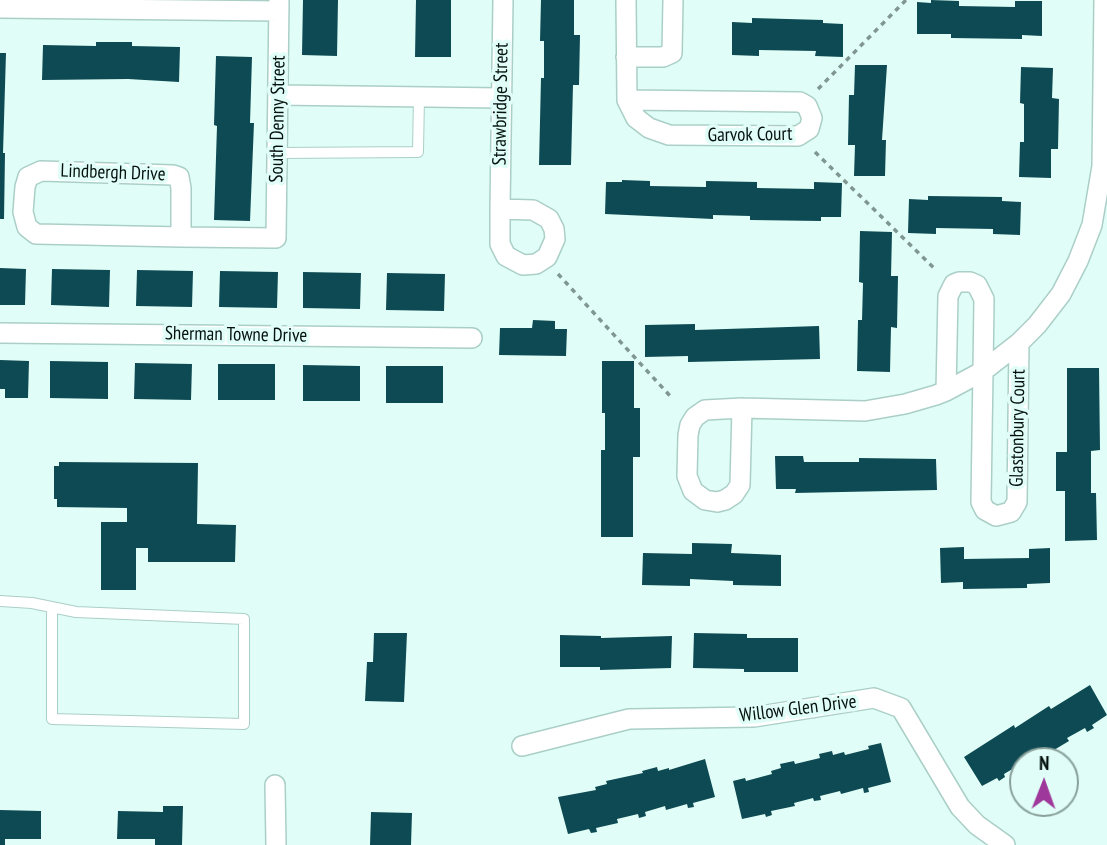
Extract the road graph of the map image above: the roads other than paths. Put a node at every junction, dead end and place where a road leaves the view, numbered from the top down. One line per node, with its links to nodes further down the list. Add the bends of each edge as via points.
1 (503, 0): 10 (street, Strawbridge Street)
2 (626, 0): 7 (street)
3 (673, 0): 7 (street, via 672,52 663,57)
4 (1104, 0): 18 (street, Glastonbury Court, via 1102,166 1094,217 1061,293)
5 (279, 5): 6 (street); 8 (street, South Denny Street)
6 (0, 8)
7 (626, 57): 11 (street)
8 (278, 95): 9 (street); 12 (street, South Denny Street)
9 (419, 97): 10 (street); 12 (lane, via 418,152)
10 (501, 98): 13 (street, Strawbridge Street)
11 (628, 100): 11 (street, Garvok Court, via 800,102 812,118 809,129 798,136 669,135 644,125)
12 (277, 153): 15 (street, South Denny Street)
13 (500, 209)
14 (181, 237): 14 (street, Lindbergh Drive, via 181,188 179,177 173,174 41,171 28,177 23,212 27,227 36,234); 15 (street, Lindbergh Drive)
15 (276, 238)
16 (0, 333): 17 (street, Sherman Towne Drive)
17 (472, 338)
18 (1019, 342): 19 (street, Glastonbury Court); 19 (street, Glastonbury Court, via 1017,499 1004,516 991,514 981,502)
19 (983, 371): 20 (street, Glastonbury Court); 20 (street, Glastonbury Court, via 983,294 977,285 959,282 948,296)
20 (946, 391): 21 (street, Glastonbury Court, via 865,411)
21 (742, 408): 21 (street, Glastonbury Court, via 705,410 690,425 687,476 692,491 705,500 725,499 740,485)
22 (0, 601): 23 (lane)
23 (52, 607): 23 (lane, via 76,612 244,618 244,724 52,719)
24 (522, 746): 27 (street, Willow Glen Drive, via 629,719 754,717 874,698 901,708 960,807)
25 (275, 785): 26 (street)
26 (276, 845)
27 (1005, 845)

